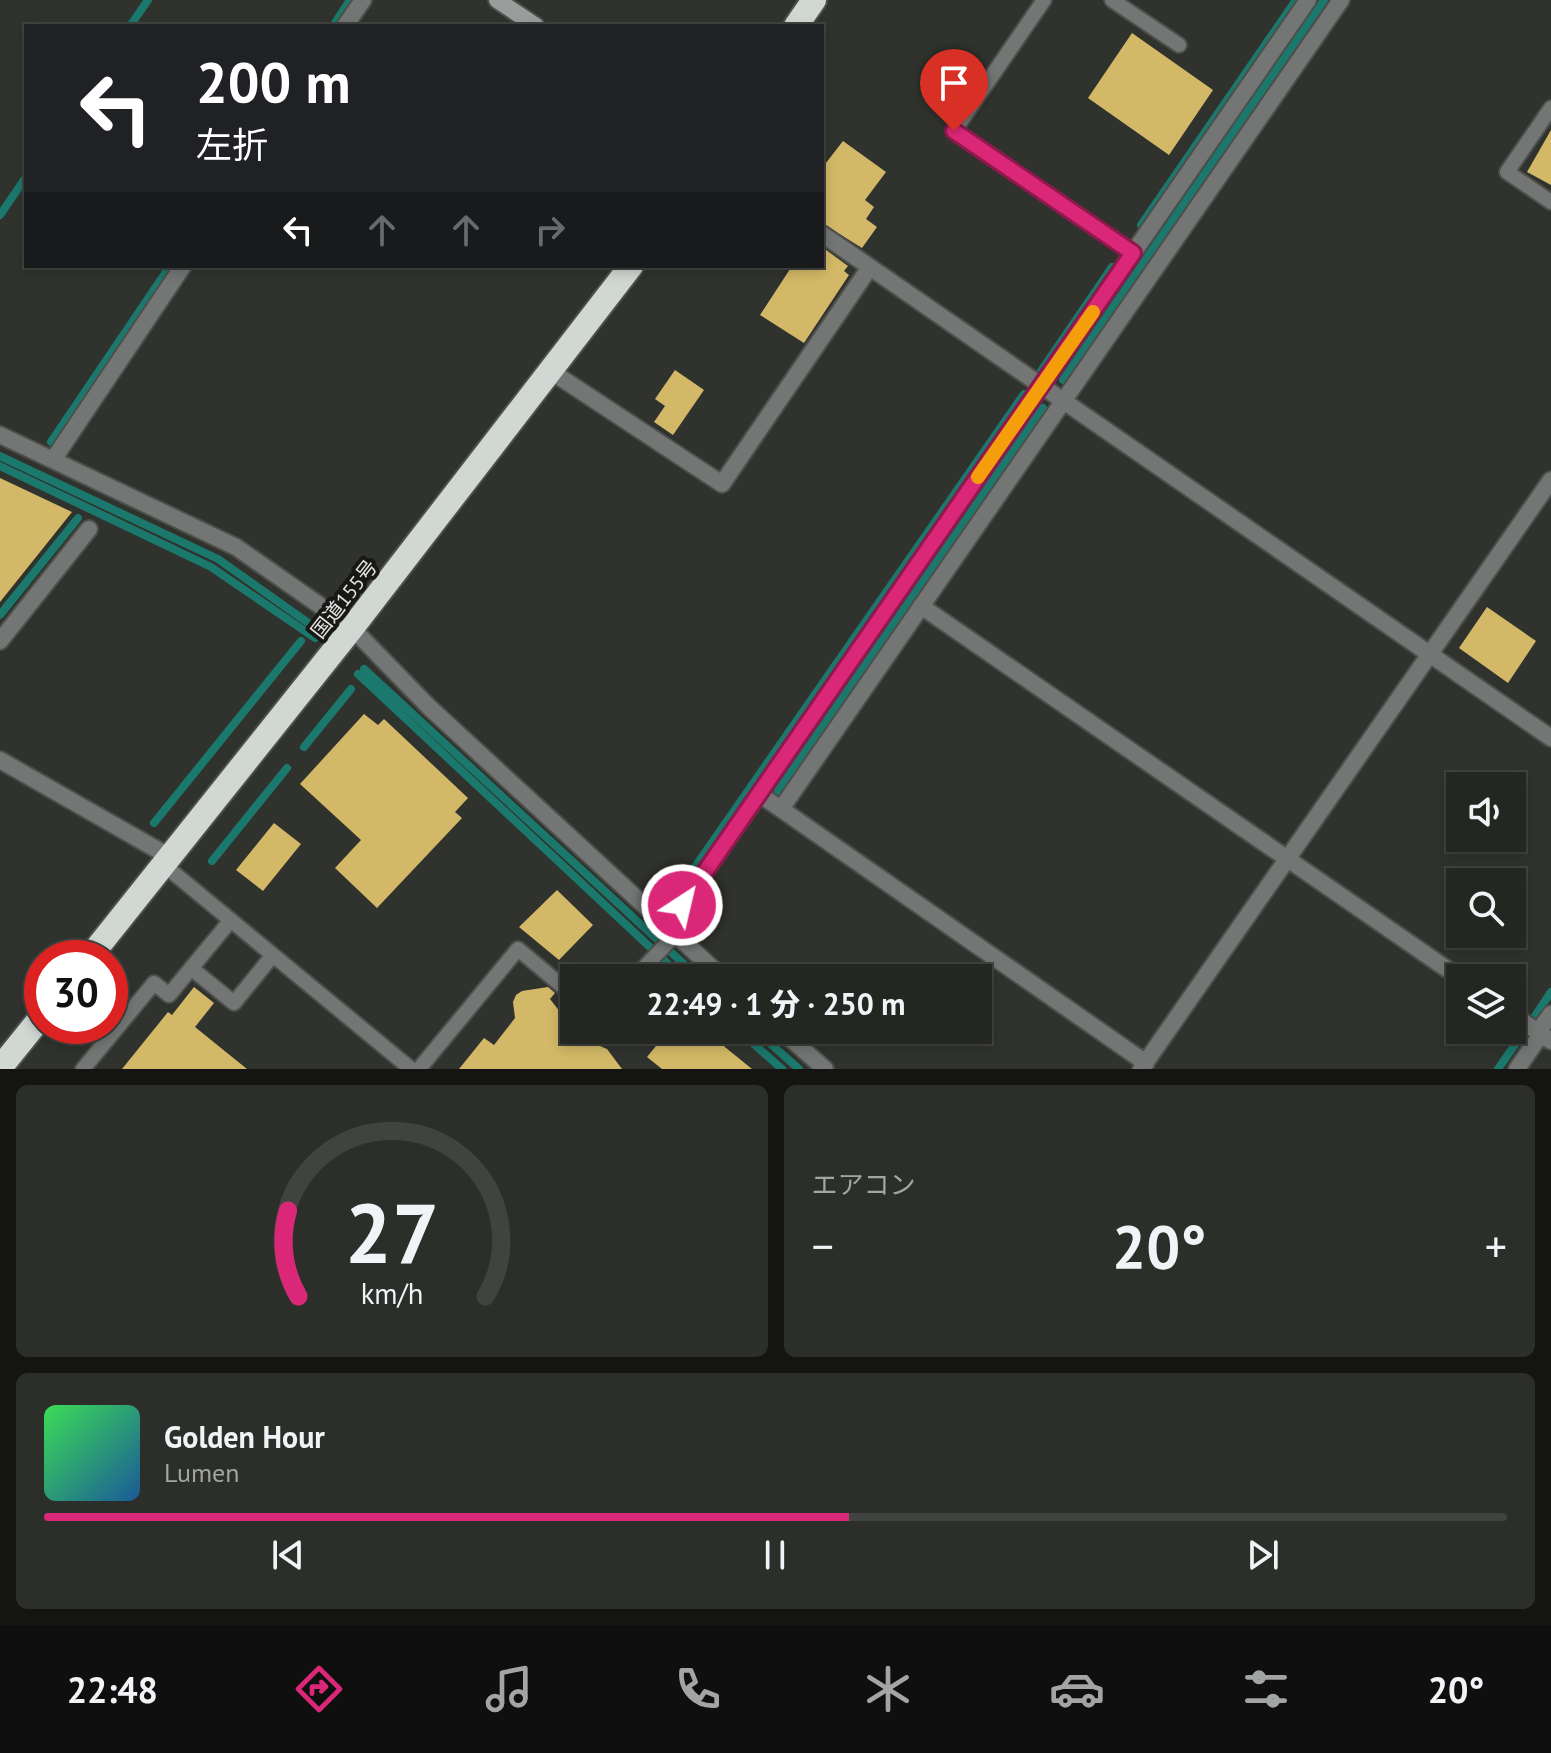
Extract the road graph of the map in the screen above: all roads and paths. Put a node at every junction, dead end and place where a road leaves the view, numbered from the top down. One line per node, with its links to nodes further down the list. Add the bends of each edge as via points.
1 (363, 0): 8 (street)
2 (497, 0): 9 (street)
3 (814, 0): 10 (highway)
4 (1044, 0): 15 (lane, via 954,131)
5 (1112, 0): 11 (lane)
6 (1308, 0): 15 (street)
7 (1341, 0): 21 (street)
8 (346, 24)
9 (533, 24)
10 (797, 24)
11 (1179, 45)
12 (1551, 108): 13 (lane, via 1507,172)
13 (1551, 202)
14 (824, 235): 16 (street)
15 (1133, 253): 20 (street)
16 (870, 267): 19 (street, via 722,484); 20 (street)
17 (182, 268): 23 (street)
18 (630, 268): 19 (highway, 国道155号)
19 (552, 372): 27 (highway, 国道155号)
20 (1041, 386): 21 (street); 32 (street)
21 (1063, 401): 26 (street); 29 (street)
22 (0, 435): 23 (street)
23 (53, 460): 27 (street, via 236,547)
24 (1551, 480): 29 (street)
25 (89, 529): 28 (street)
26 (921, 606): 33 (street); 34 (street)
27 (352, 628): 35 (highway, 国道155号); 37 (street)
28 (0, 641)
29 (1430, 654): 30 (street); 34 (street)
30 (1551, 738)
31 (0, 760): 35 (street)
32 (759, 794): 33 (street); 37 (street)
33 (781, 809): 50 (street)
34 (1287, 859): 43 (street); 50 (street)
35 (167, 861): 36 (lane); 38 (highway, 国道155号)
36 (231, 920): 39 (lane); 42 (lane)
37 (671, 934): 40 (lane); 41 (street)
38 (103, 940)
39 (273, 955): 42 (lane, via 234,1003); 53 (lane)
40 (647, 964)
41 (706, 964)
42 (191, 968): 52 (lane, via 169,995 154,983)
43 (1446, 968)
44 (560, 984): 54 (lane, via 518,949)
45 (1551, 1014): 47 (street)
46 (1526, 1024): 47 (street)
47 (1543, 1036): 56 (street)
48 (24, 1038): 51 (highway)
49 (797, 1044): 55 (street)
50 (1144, 1066)
51 (0, 1068)
52 (83, 1069)
53 (411, 1069)
54 (419, 1069)
55 (825, 1069)
56 (1517, 1069)

